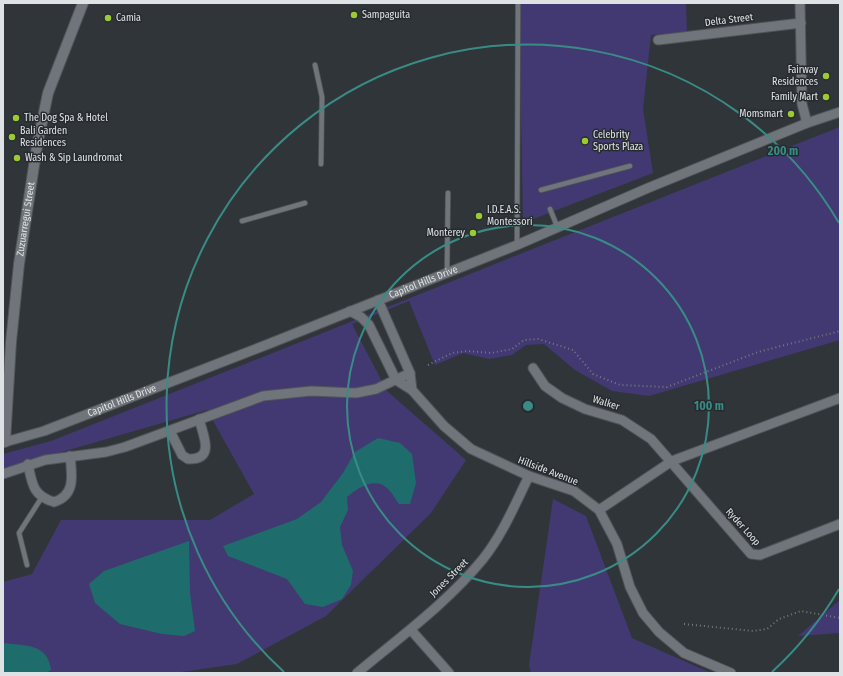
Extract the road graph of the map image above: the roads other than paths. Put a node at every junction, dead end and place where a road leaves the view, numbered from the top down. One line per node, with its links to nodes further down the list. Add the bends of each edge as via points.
1 (83, 3): 28 (street, Zuzuarregui Street, via 48,94 37,146 11,342)
2 (518, 3): 17 (lane)
3 (800, 3): 4 (street)
4 (801, 23): 5 (street, Delta Street); 8 (street, via 802,104)
5 (658, 40)
6 (315, 65): 9 (lane, via 322,98)
7 (840, 112): 8 (street, Capitol Hills Drive)
8 (807, 123): 16 (street, Capitol Hills Drive)
9 (321, 164)
10 (630, 166): 11 (lane)
11 (541, 190)
12 (448, 193): 18 (lane)
13 (306, 203): 15 (lane)
14 (550, 209): 16 (lane)
15 (242, 222)
16 (557, 226): 17 (street, Capitol Hills Drive)
17 (517, 245): 18 (street, Capitol Hills Drive)
18 (447, 272): 19 (street, Capitol Hills Drive)
19 (378, 300): 20 (street, Capitol Hills Drive); 22 (street)
20 (350, 311): 23 (street, via 369,325); 28 (street, Capitol Hills Drive, via 55,426)
21 (533, 368): 30 (street, Walker, via 545,386 562,398 585,409 622,420 651,439)
22 (410, 373): 23 (street); 24 (street)
23 (396, 380): 24 (street, Hillside Avenue); 26 (street, via 376,389 356,393 311,391 263,396)
24 (412, 390): 33 (street, Hillside Avenue, via 444,426 471,449)
25 (840, 398): 30 (street)
26 (199, 419): 27 (street); 27 (street, via 206,447 201,457 188,459 182,455)
27 (170, 431): 29 (street, via 106,452)
28 (4, 442)
29 (70, 456): 31 (street); 34 (street, via 70,491 61,500 54,502)
30 (672, 461): 35 (street); 36 (street, Ryder Loop, via 751,554 760,555)
31 (28, 464): 32 (street); 34 (street, via 31,481)
32 (3, 474)
33 (529, 476): 35 (street, Hillside Avenue, via 574,491); 38 (street, Jones Street, via 508,520 484,558)
34 (42, 498): 37 (lane, via 19,533)
35 (600, 510): 41 (street, Hillside Avenue, via 617,544 630,587 643,613 659,632 684,653)
36 (840, 524)
37 (28, 565)
38 (411, 630): 39 (street, Jones Street); 40 (street)
39 (356, 673)
40 (449, 673)
41 (731, 673)

